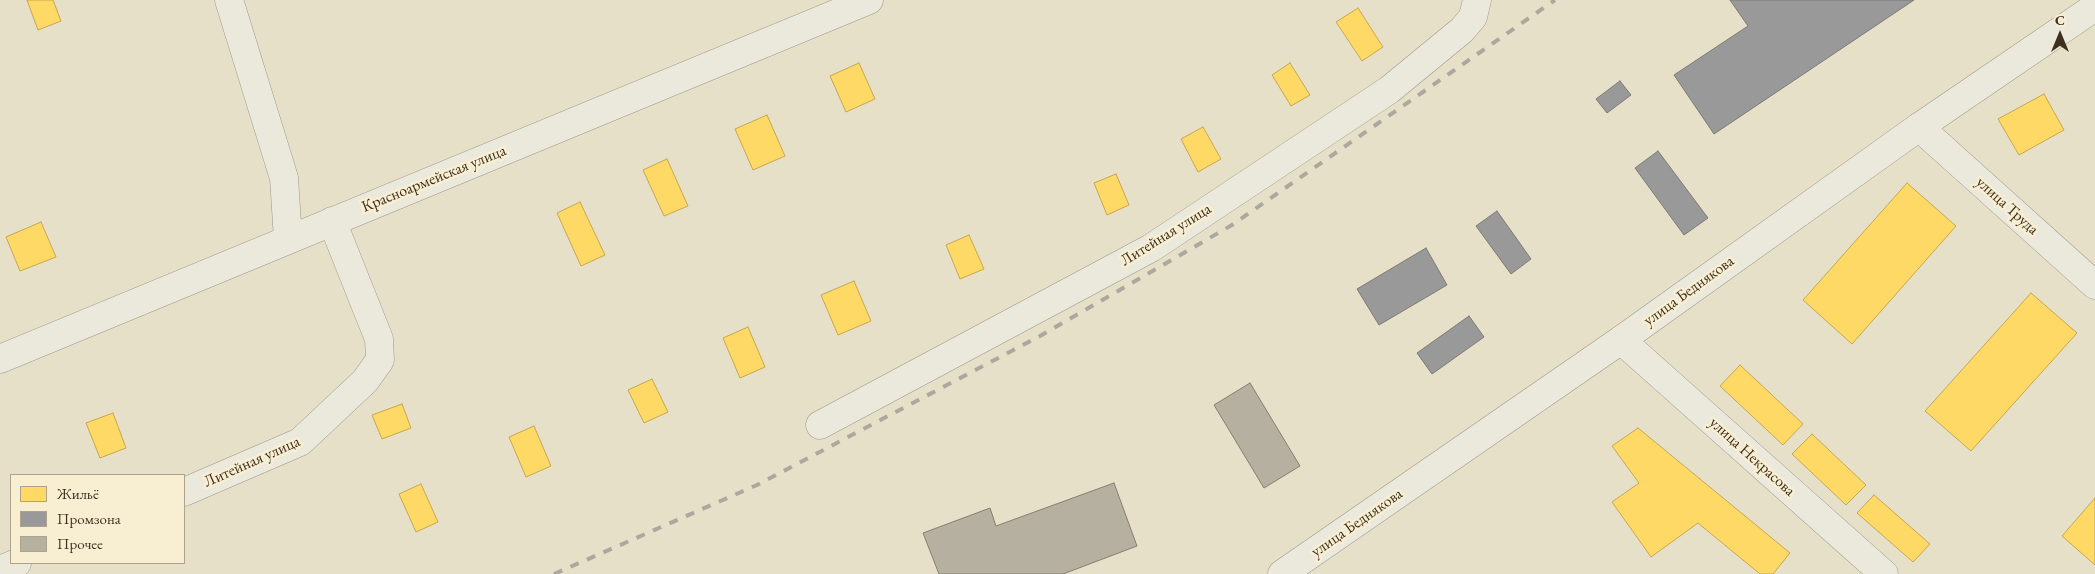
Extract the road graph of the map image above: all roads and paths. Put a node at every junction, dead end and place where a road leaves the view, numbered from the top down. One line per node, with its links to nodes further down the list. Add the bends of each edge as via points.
1 (229, 0): 7 (street, via 284,178)
2 (869, 0): 6 (street, Красноармейская улица)
3 (1477, 0): 11 (street, Литейная улица, via 1473,17 1462,30 1389,90 1151,248)
4 (2095, 7): 5 (street, улица Беднякова)
5 (1919, 127): 8 (street, улица Труда); 9 (street, улица Беднякова)
6 (332, 221): 7 (street, Красноармейская улица); 12 (street, Литейная улица, via 379,339 380,360 365,381 300,442)
7 (288, 239): 10 (street, Красноармейская улица)
8 (2095, 285)
9 (1621, 340): 15 (street, улица Беднякова); 16 (street, улица Некрасова)
10 (0, 359)
11 (820, 425)
12 (185, 492)
13 (15, 564): 14 (street)
14 (0, 570)
15 (1282, 574)
16 (1884, 574)

